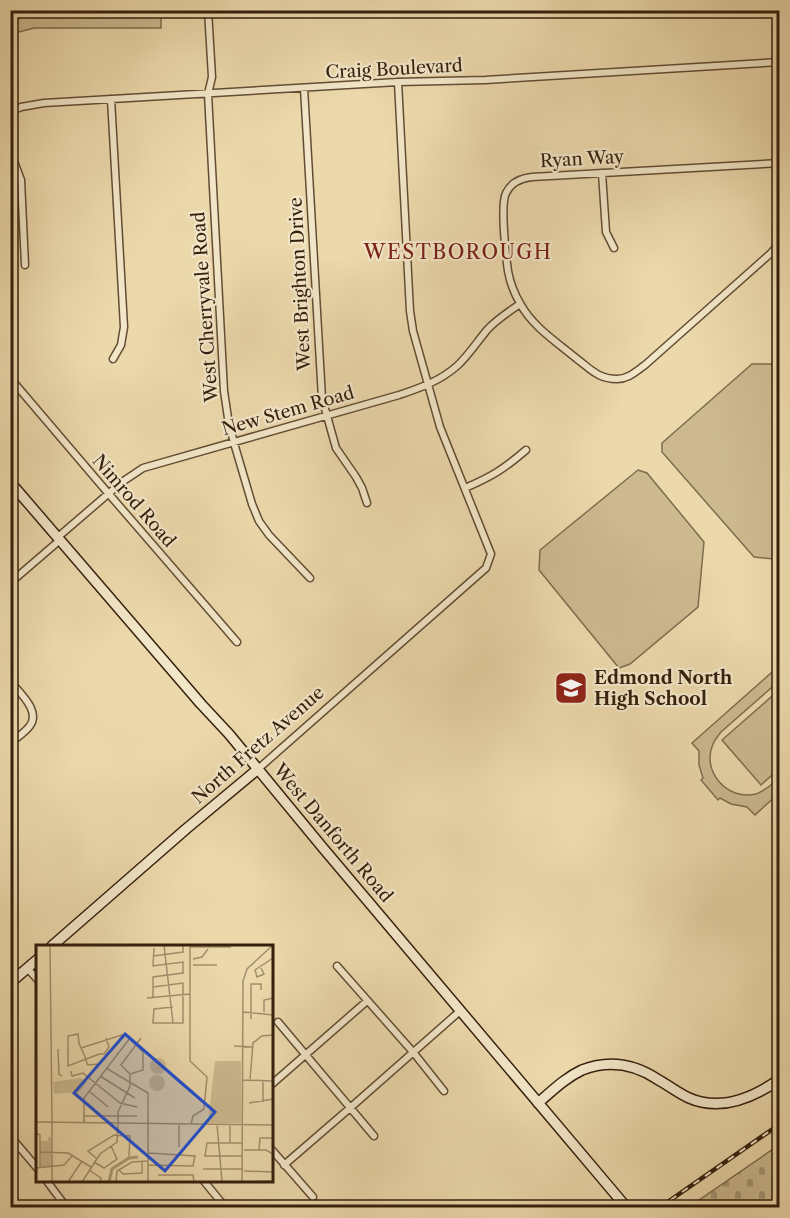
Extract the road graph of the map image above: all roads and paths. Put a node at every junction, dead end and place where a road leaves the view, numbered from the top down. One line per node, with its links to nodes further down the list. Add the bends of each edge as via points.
1 (208, 10): 5 (street, West Cherryvale Road, via 212,77)
2 (780, 62): 3 (street, Craig Boulevard)
3 (398, 82): 4 (street, Craig Boulevard); 17 (street, via 410,310)
4 (304, 88): 5 (street, Craig Boulevard); 18 (street, West Brighton Drive, via 322,399)
5 (208, 94): 6 (street, Craig Boulevard); 19 (street, West Cherryvale Road, via 224,392)
6 (111, 99): 7 (street, Craig Boulevard, via 44,103); 15 (street, via 124,327 121,345)
7 (10, 112)
8 (10, 156): 13 (street, via 21,180)
9 (780, 163): 10 (street, Ryan Way)
10 (602, 173): 12 (street, via 606,232); 14 (street, Ryan Way, via 524,178 506,193 508,272)
11 (780, 243): 14 (street, via 627,378 597,374 534,322)
12 (614, 248)
13 (25, 265)
14 (520, 304): 17 (street, New Stem Road, via 489,328 458,365)
15 (113, 359)
16 (10, 378): 23 (street, Nimrod Road)
17 (428, 385): 18 (street, New Stem Road); 22 (street)
18 (327, 415): 19 (street, New Stem Road); 24 (street, West Brighton Drive, via 336,448 356,477)
19 (234, 442): 23 (street, New Stem Road, via 143,468); 26 (street, West Cherryvale Road, via 258,521)
20 (526, 450): 22 (street, via 489,477)
21 (10, 482): 25 (main road, West Danforth Road)
22 (465, 488): 31 (street, North Fretz Avenue, via 491,554 486,568)
23 (108, 494): 25 (street, New Stem Road); 28 (street, Nimrod Road)
24 (367, 503)
25 (59, 538): 27 (street, New Stem Road); 31 (main road, West Danforth Road)
26 (310, 578)
27 (10, 583)
28 (237, 642)
29 (10, 681): 30 (street, via 34,716 31,725)
30 (10, 743)
31 (258, 768): 32 (main road, North Fretz Avenue); 39 (main road, West Danforth Road)
32 (53, 945)
33 (36, 961): 35 (main road)
34 (337, 966): 38 (street)
35 (27, 968): 36 (street); 37 (main road)
36 (36, 978)
37 (10, 983)
38 (367, 1001): 41 (street); 42 (street)
39 (460, 1011): 41 (street); 46 (main road, West Danforth Road)
40 (278, 1022): 42 (street)
41 (413, 1052): 45 (street); 47 (street)
42 (305, 1055): 44 (street); 47 (street)
43 (780, 1079): 46 (main road, via 741,1100 707,1103 690,1099 641,1069 614,1064 583,1070)
44 (273, 1083)
45 (444, 1091)
46 (538, 1103): 58 (main road, West Danforth Road)
47 (350, 1108): 49 (street); 51 (street)
48 (10, 1136): 52 (street)
49 (374, 1136)
50 (273, 1151): 51 (street)
51 (284, 1165): 55 (street)
52 (36, 1167)
53 (48, 1182): 56 (street)
54 (205, 1182): 57 (street)
55 (313, 1197)
56 (67, 1208)
57 (226, 1208)
58 (627, 1208)

